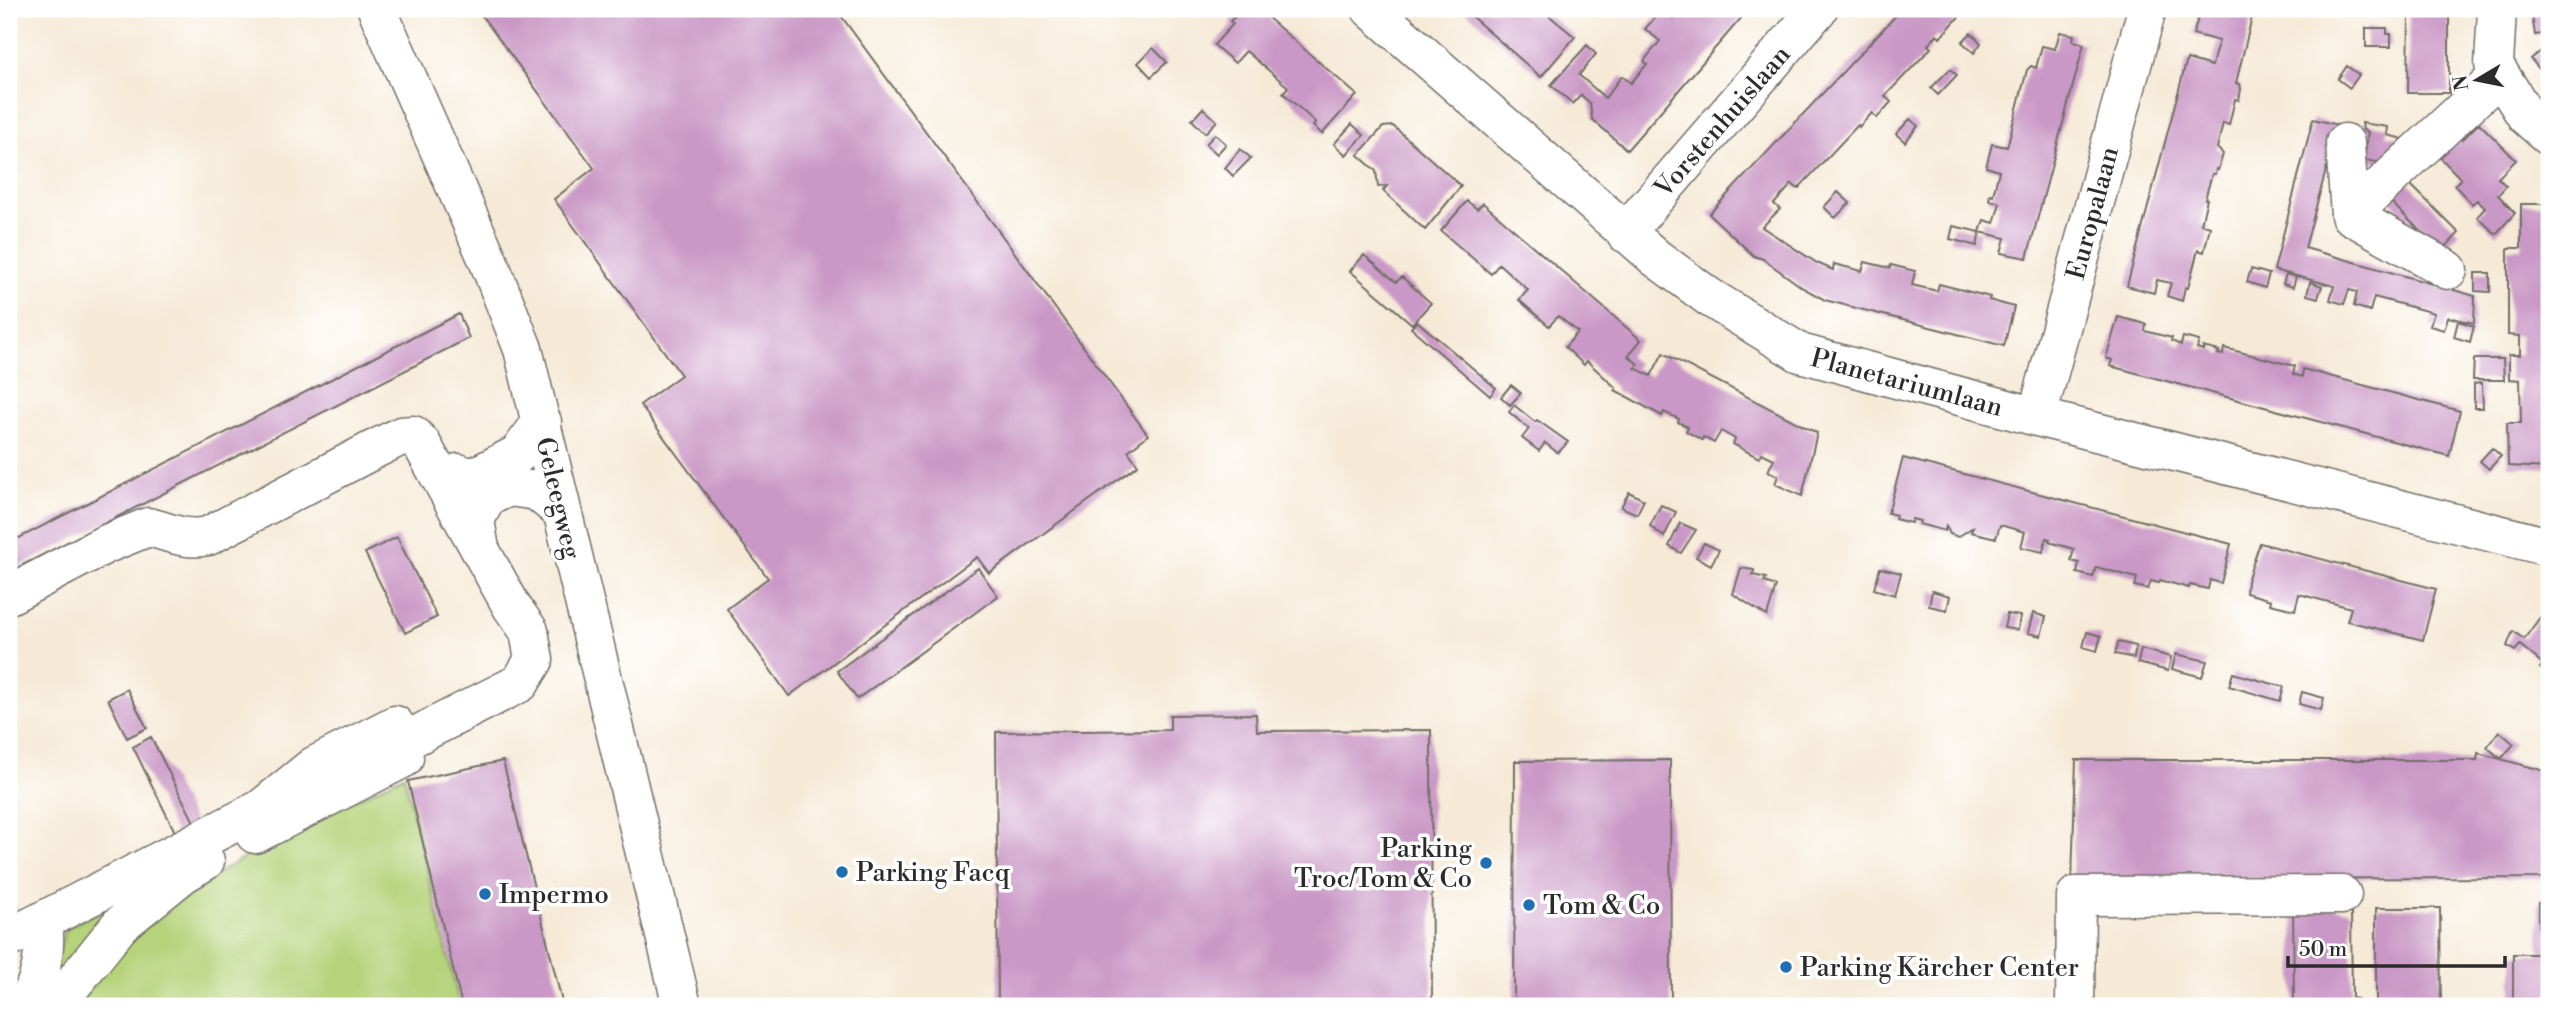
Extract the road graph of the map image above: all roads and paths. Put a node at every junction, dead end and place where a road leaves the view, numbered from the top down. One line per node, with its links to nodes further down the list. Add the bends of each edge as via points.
1 (377, 9): 13 (street, Geleegweg, via 493,273 523,349)
2 (1371, 9): 10 (street, Planetariumlaan)
3 (1818, 9): 10 (street, Vorstenhuislaan)
4 (2147, 9): 12 (street, Europalaan)
5 (2497, 9): 6 (street, via 2494,65)
6 (2500, 76): 7 (street, via 2526,116); 9 (street)
7 (2549, 136)
8 (2345, 143): 9 (street)
9 (2350, 215): 11 (street)
10 (1625, 233): 12 (street, Planetariumlaan, via 1709,298 1800,353)
11 (2448, 270)
12 (2037, 417): 16 (street, Planetariumlaan)
13 (542, 422): 14 (street, via 518,454 472,478); 15 (street, Geleegweg)
14 (433, 466): 17 (street); 18 (street, via 413,435 401,436 208,536 180,538 148,527)
15 (562, 512): 17 (street, via 537,491 509,487 487,497 475,520); 26 (street, Geleegweg)
16 (2549, 547)
17 (480, 549): 19 (street)
18 (9, 595)
19 (512, 607): 21 (street, via 529,631 534,660 520,683); 23 (street, via 519,657 510,668 329,757 301,774 261,809)
20 (542, 691): 25 (street, via 337,790 183,874 120,925)
21 (372, 758)
22 (2342, 895): 27 (street, via 2076,896)
23 (25, 930): 24 (street, via 44,936 39,974 30,999)
24 (22, 1006)
25 (55, 1006)
26 (682, 1006)
27 (2075, 1006)

